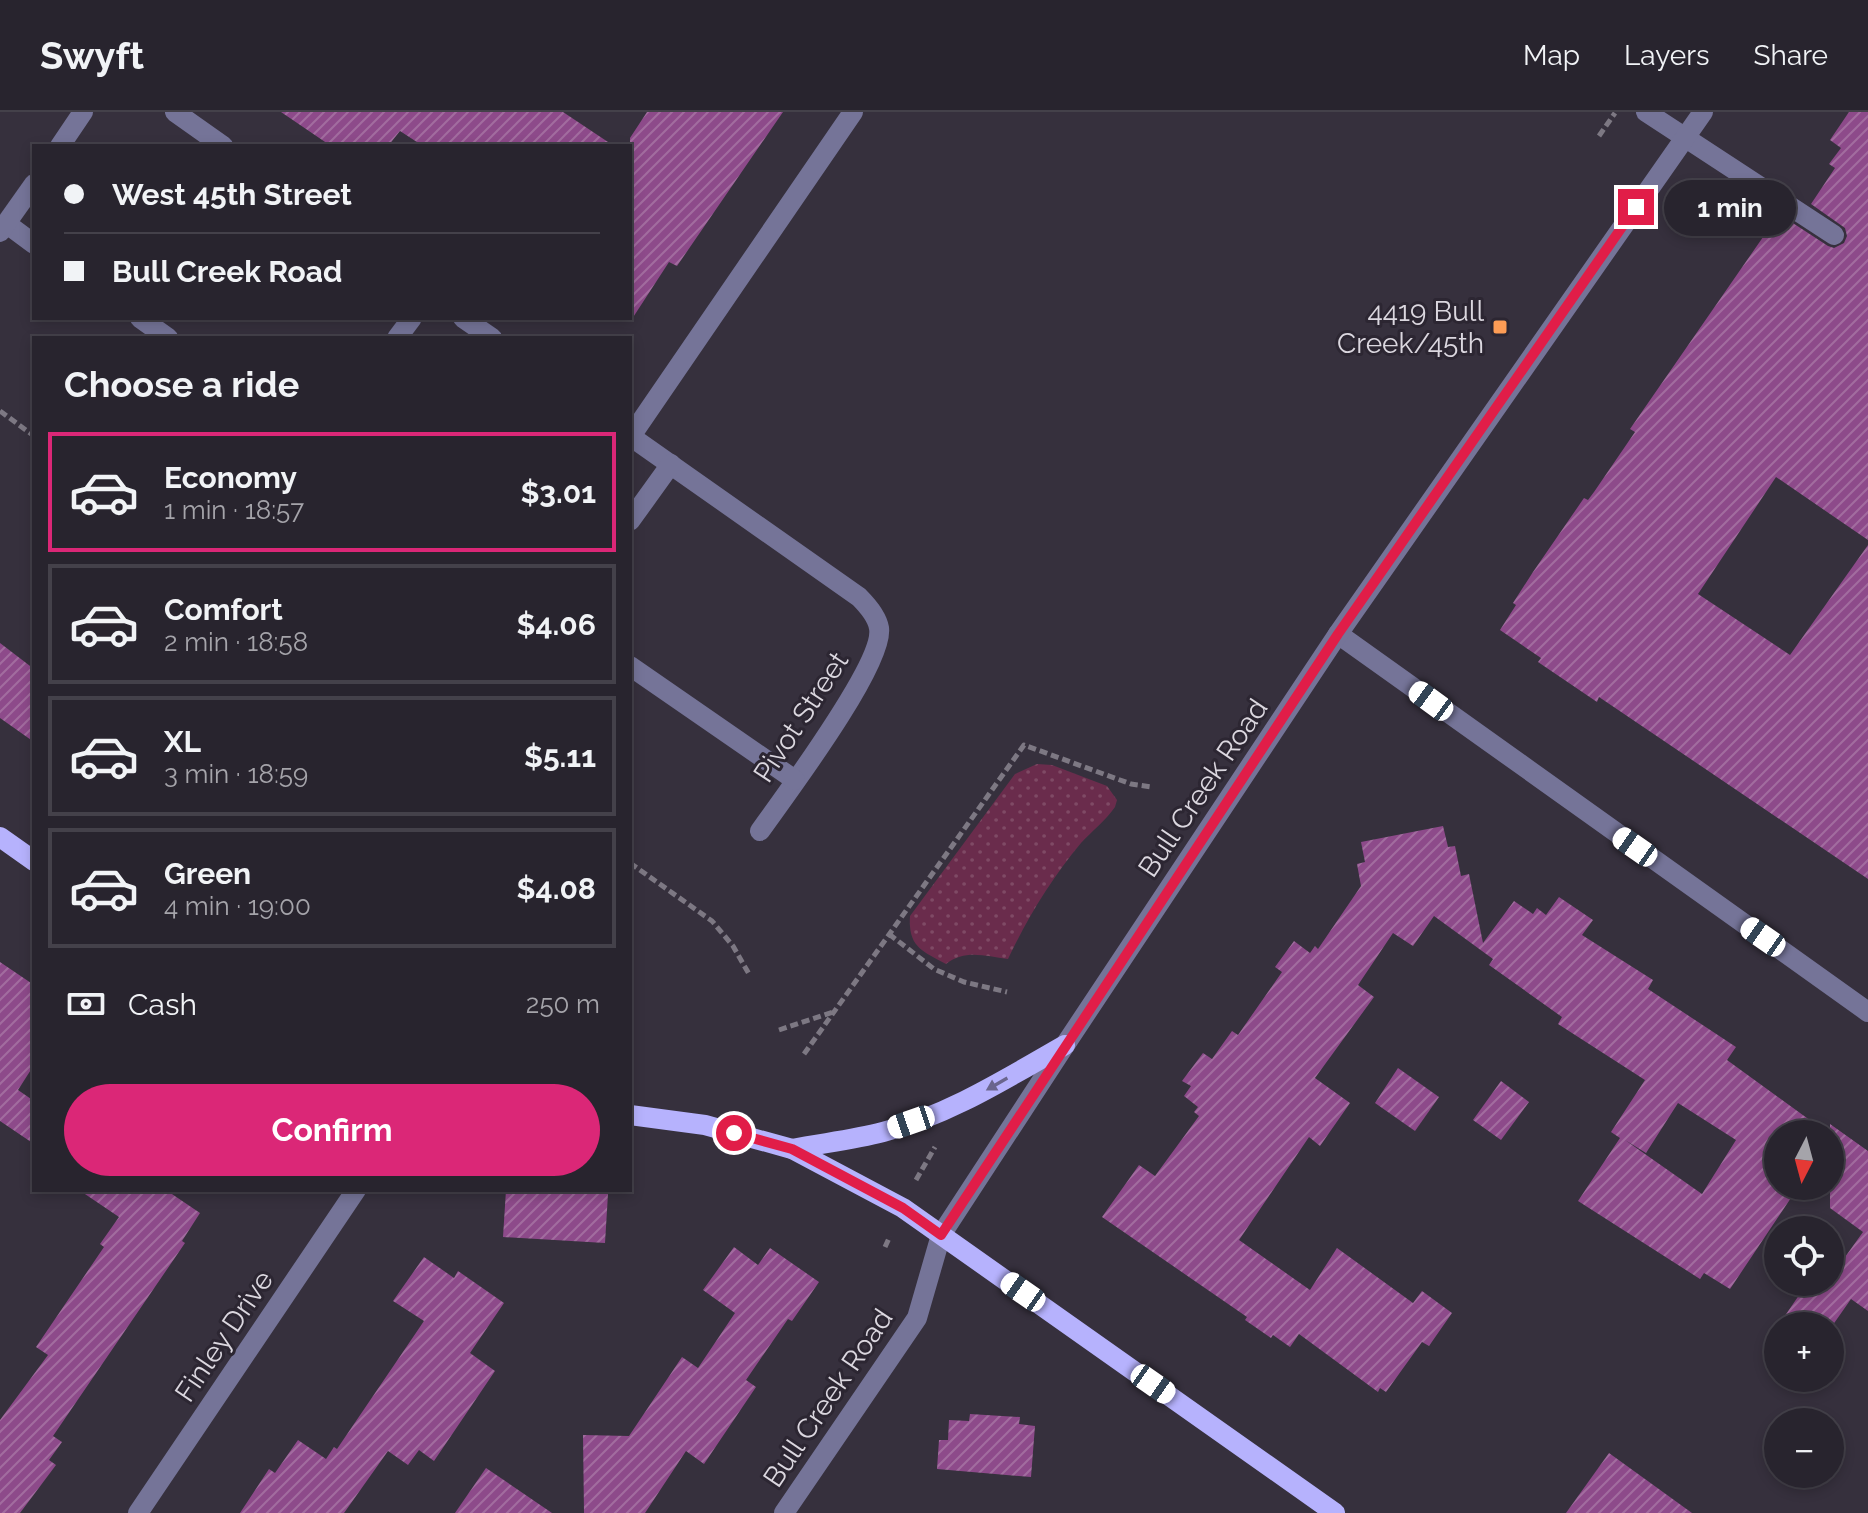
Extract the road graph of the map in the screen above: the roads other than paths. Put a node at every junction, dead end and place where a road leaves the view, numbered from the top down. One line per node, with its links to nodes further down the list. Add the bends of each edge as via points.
1 (83, 112): 7 (street)
2 (175, 112): 8 (street)
3 (853, 112): 17 (street)
4 (1646, 112): 6 (street)
5 (1703, 112): 6 (street, Bull Creek Road)
6 (1684, 138): 11 (street); 21 (street, Bull Creek Road)
7 (61, 144)
8 (220, 144)
9 (32, 187): 10 (street)
10 (3, 228): 12 (street)
11 (1834, 235)
12 (32, 243)
13 (143, 320): 15 (street)
14 (466, 320): 16 (street)
15 (165, 336)
16 (489, 336)
17 (632, 435)
18 (632, 437): 19 (street)
19 (671, 464): 20 (street); 23 (street, Pivot Street, via 859,597 870,607 879,629 875,655)
20 (632, 518)
21 (1338, 634): 27 (street); 28 (street, Bull Creek Road)
22 (632, 667): 23 (street)
23 (795, 780): 24 (street, Pivot Street)
24 (760, 831)
25 (0, 837): 26 (main road)
26 (32, 860)
27 (1868, 1012)
28 (1065, 1045): 30 (main road, one-way to 30, via 938,1113 883,1132); 32 (street, Bull Creek Road)
29 (632, 1115): 30 (main road, via 705,1125)
30 (792, 1149): 32 (main road, via 903,1208)
31 (355, 1192): 33 (street, Finley Drive)
32 (941, 1235): 34 (street, Bull Creek Road, via 917,1318); 35 (main road)
33 (138, 1513)
34 (784, 1513)
35 (1335, 1513)

